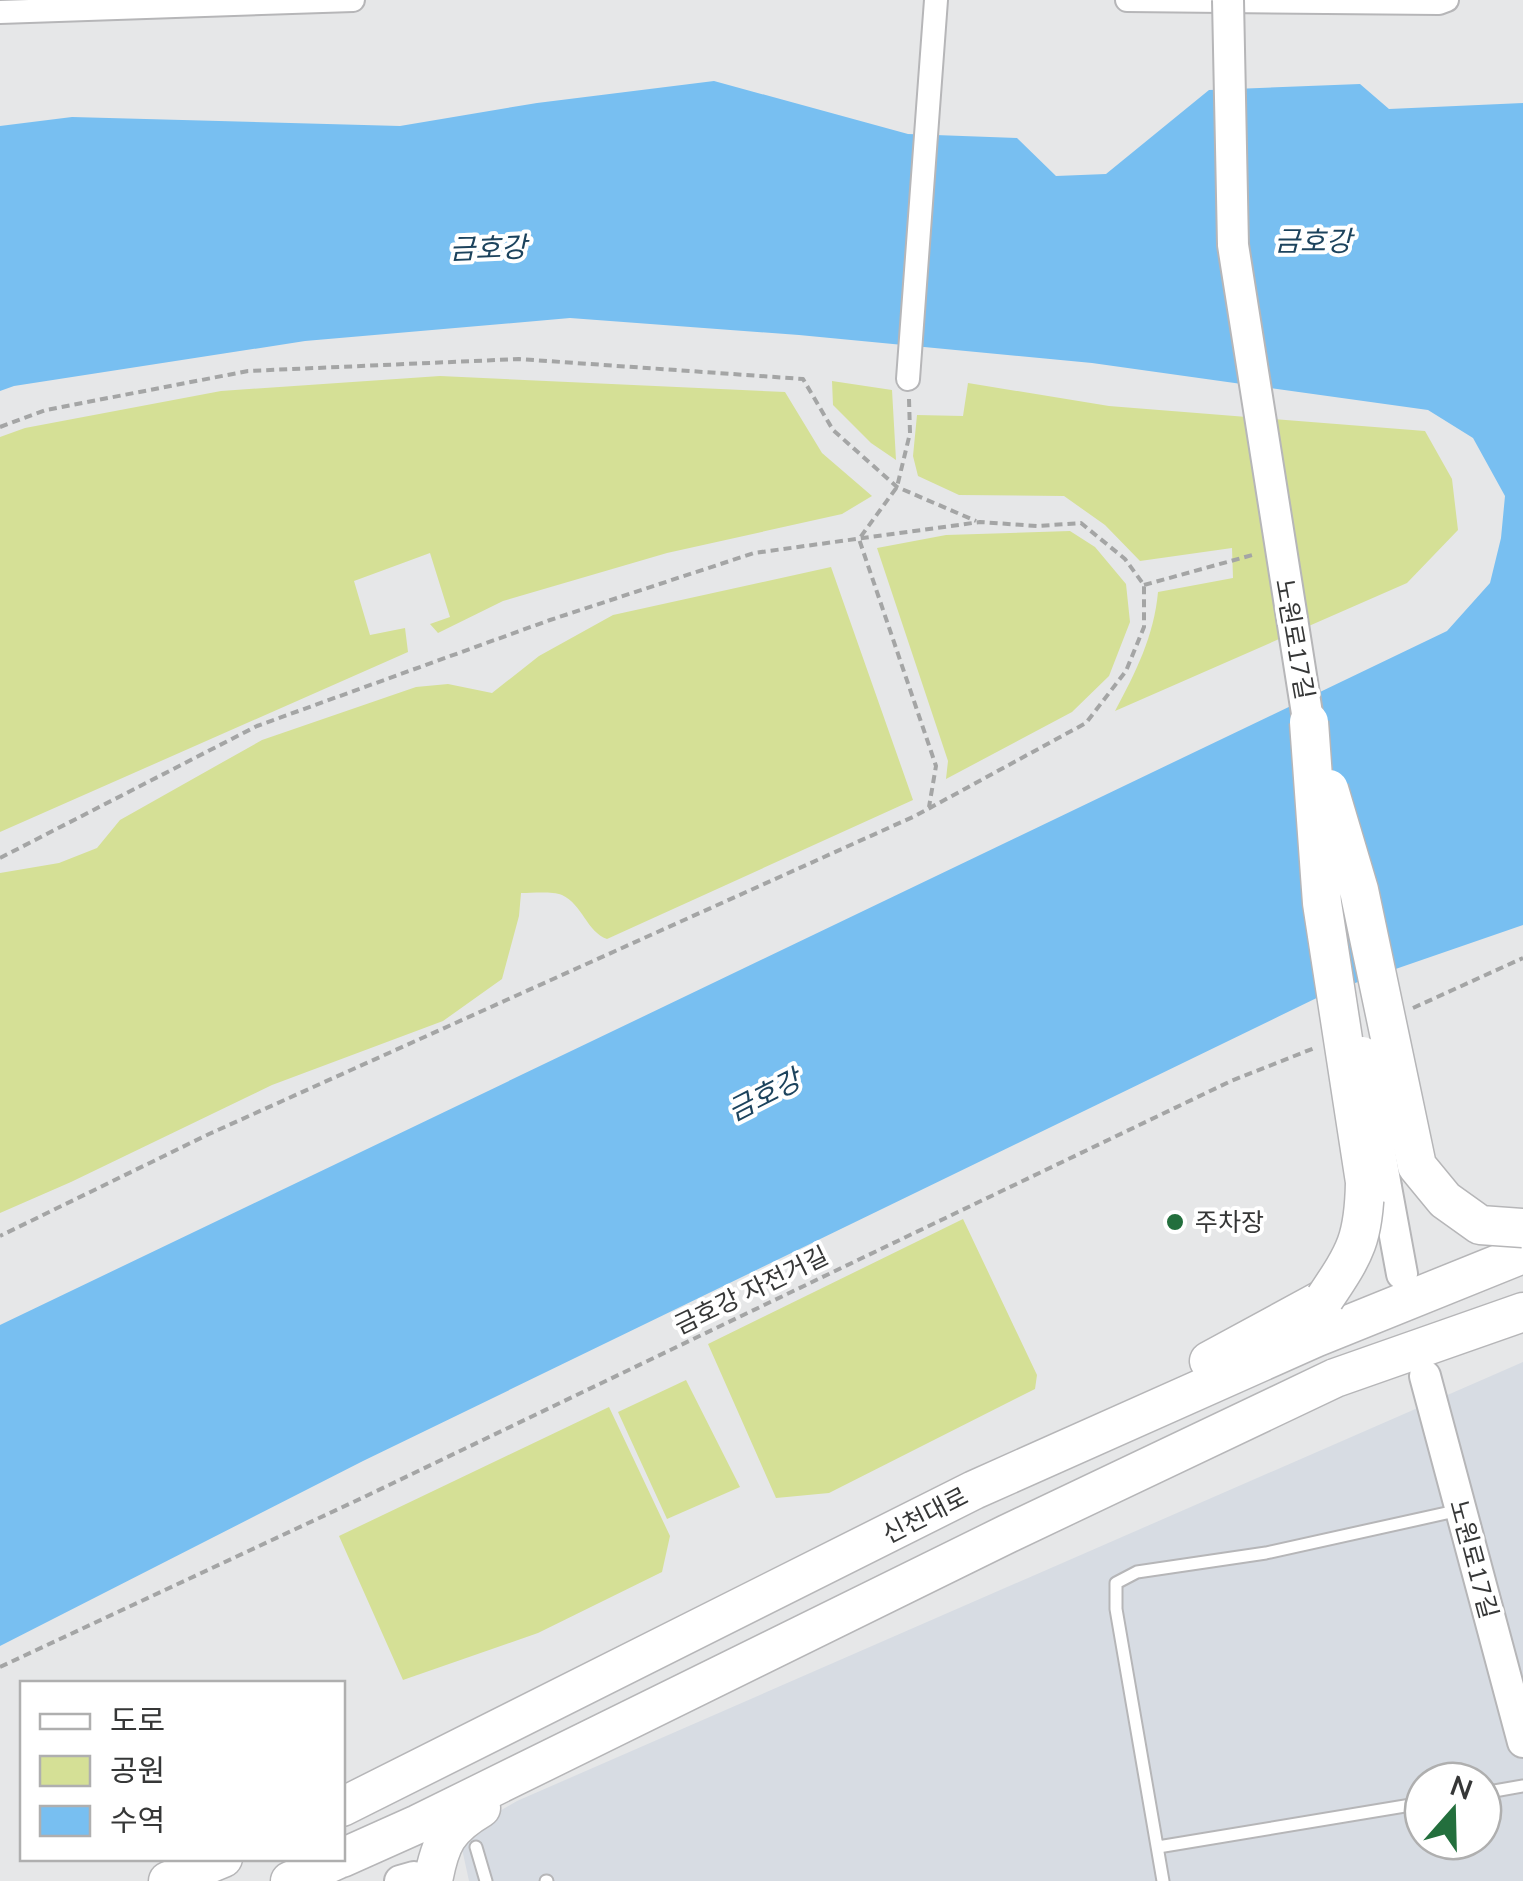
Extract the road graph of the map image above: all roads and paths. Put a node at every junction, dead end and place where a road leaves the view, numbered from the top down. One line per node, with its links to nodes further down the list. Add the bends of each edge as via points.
1 (352, 0): 6 (street)
2 (936, 0): 7 (street)
3 (1127, 0): 5 (street)
4 (1228, 0): 12 (main road, 노원로17길, bridge, via 1232,244)
5 (1447, 0)
6 (0, 12)
7 (908, 379): 9 (path, via 910,433)
8 (0, 426): 9 (path, via 46,410 248,370 538,360 803,380 833,430)
9 (896, 487): 10 (path); 11 (path)
10 (980, 522): 11 (path); 13 (path, via 1080,522 1126,559)
11 (860, 539): 15 (path, via 936,766); 16 (path, via 754,554 257,726)
12 (1280, 547): 13 (path); 14 (main road, 노원로17길, bridge)
13 (1144, 585): 15 (path, via 1144,627 1126,671 1086,723)
14 (1308, 722): 20 (highway, bridge, via 1359,890 1417,1166 1445,1200 1480,1225); 23 (main road, 노원로17길, bridge); 26 (highway, bridge, via 1322,902 1365,1182 1364,1223 1351,1260 1325,1298)
15 (929, 809): 21 (path, via 209,1134)
16 (0, 858)
17 (1523, 958): 18 (path)
18 (1403, 1012)
19 (1319, 1046): 28 (path, 금호강 자전거길, via 1231,1080)
20 (1523, 1228)
21 (0, 1236)
22 (1523, 1254): 26 (highway, 신천대로)
23 (1402, 1274)
24 (1523, 1312): 29 (highway, via 1335,1378)
25 (1425, 1376): 27 (main road, 노원로17길)
26 (974, 1490): 31 (highway, 신천대로)
27 (1460, 1510): 30 (main road, 노원로17길); 34 (lane, via 1137,1572 1116,1583)
28 (0, 1667)
29 (704, 1683): 35 (highway); 41 (highway, via 454,1824)
30 (1523, 1742)
31 (345, 1806)
32 (1403, 1806): 34 (lane)
33 (476, 1847): 42 (lane)
34 (1158, 1847): 43 (lane)
35 (345, 1857)
36 (215, 1861): 38 (highway)
37 (335, 1861): 39 (highway)
38 (168, 1881)
39 (290, 1881)
40 (400, 1881): 41 (main road)
41 (432, 1881)
42 (486, 1881)
43 (1163, 1881)

